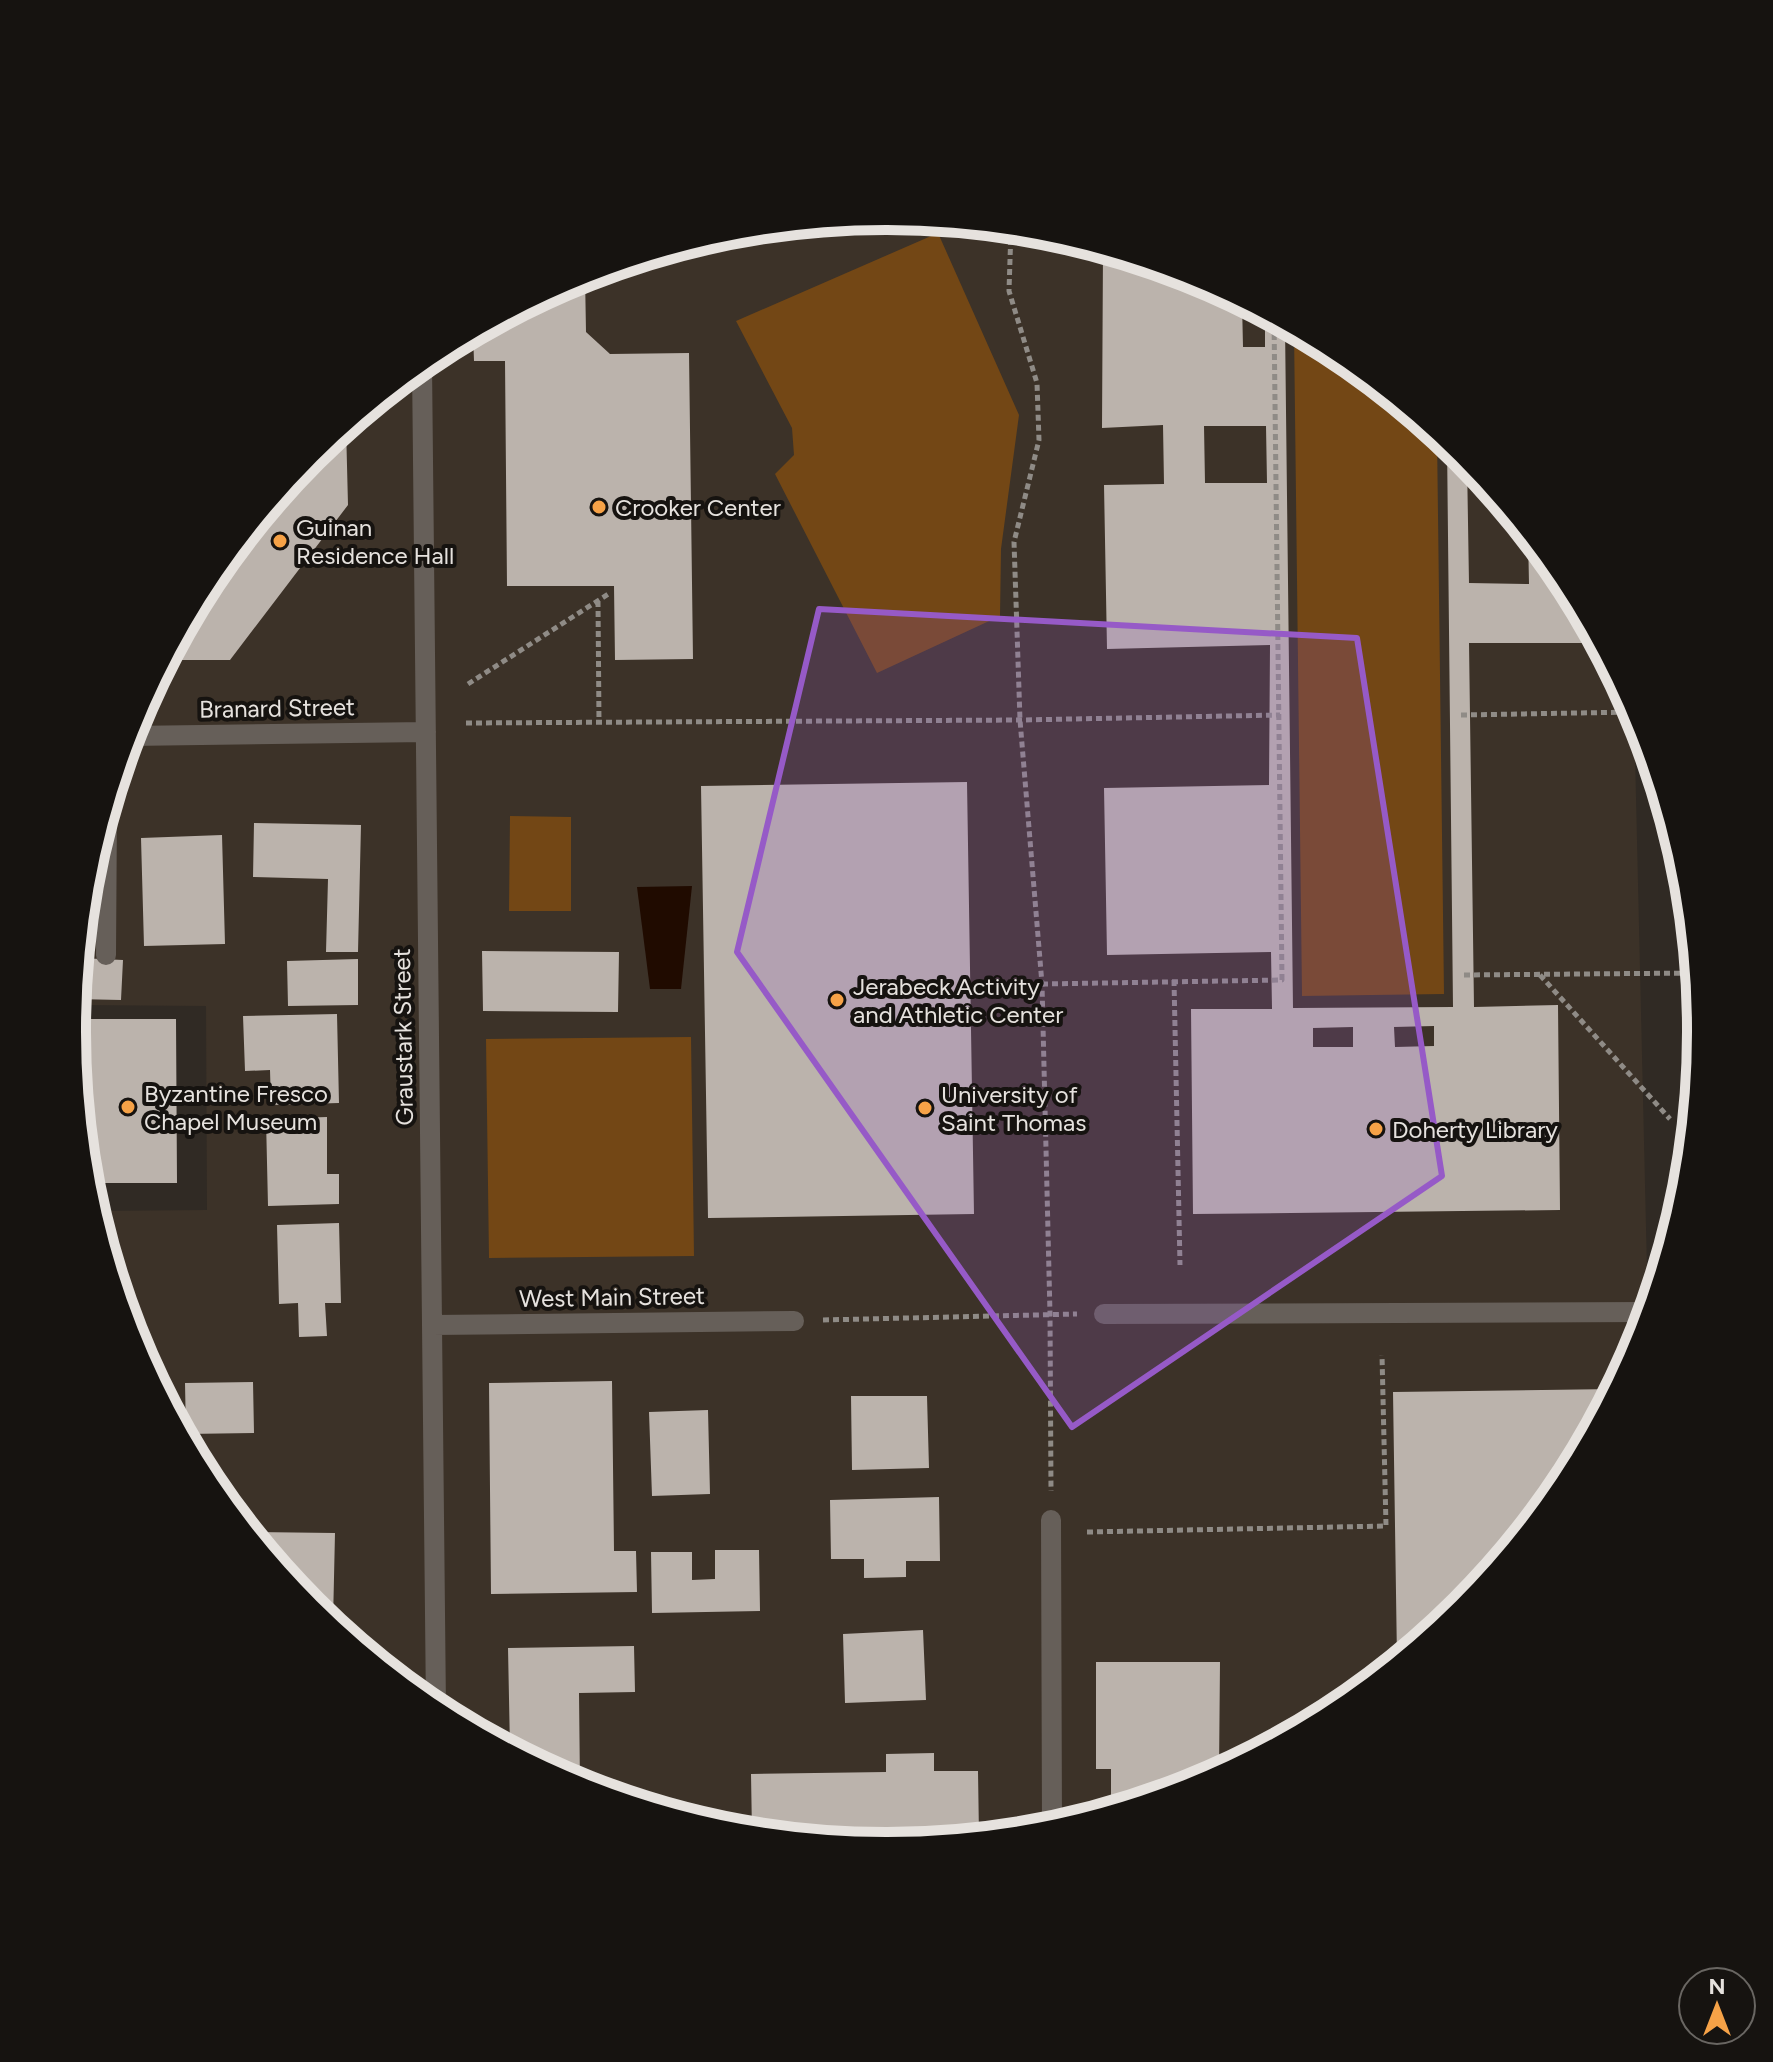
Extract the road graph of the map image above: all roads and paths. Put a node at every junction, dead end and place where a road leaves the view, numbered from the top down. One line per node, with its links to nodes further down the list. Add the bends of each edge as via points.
1 (1011, 240): 10 (path, via 1009,291 1037,383 1039,440 1014,542)
2 (1274, 331): 8 (path)
3 (422, 379): 13 (street, Graustark Street)
4 (610, 593): 5 (path)
5 (598, 600): 6 (path); 12 (path)
6 (468, 684)
7 (1620, 712): 9 (path)
8 (1280, 715): 10 (path); 20 (path, via 1282,980)
9 (1461, 715)
10 (1020, 720): 12 (path); 21 (path)
11 (466, 723): 12 (path)
12 (599, 723)
13 (426, 732): 14 (street, Branard Street); 28 (street, Graustark Street)
14 (143, 736)
15 (107, 851): 16 (street)
16 (106, 955)
17 (1684, 973): 19 (path)
18 (1464, 975): 19 (path)
19 (1540, 975): 22 (path)
20 (1174, 980): 21 (path); 23 (path)
21 (1042, 984): 25 (path)
22 (1670, 1119)
23 (1180, 1265)
24 (1636, 1312): 26 (street)
25 (1050, 1314): 26 (path); 27 (path); 30 (path)
26 (1104, 1314)
27 (794, 1321): 28 (street, West Main Street)
28 (432, 1325): 32 (street, Graustark Street)
29 (1382, 1355): 31 (path, via 1386,1526)
30 (1051, 1520): 33 (street)
31 (1087, 1532)
32 (436, 1693)
33 (1052, 1814)

